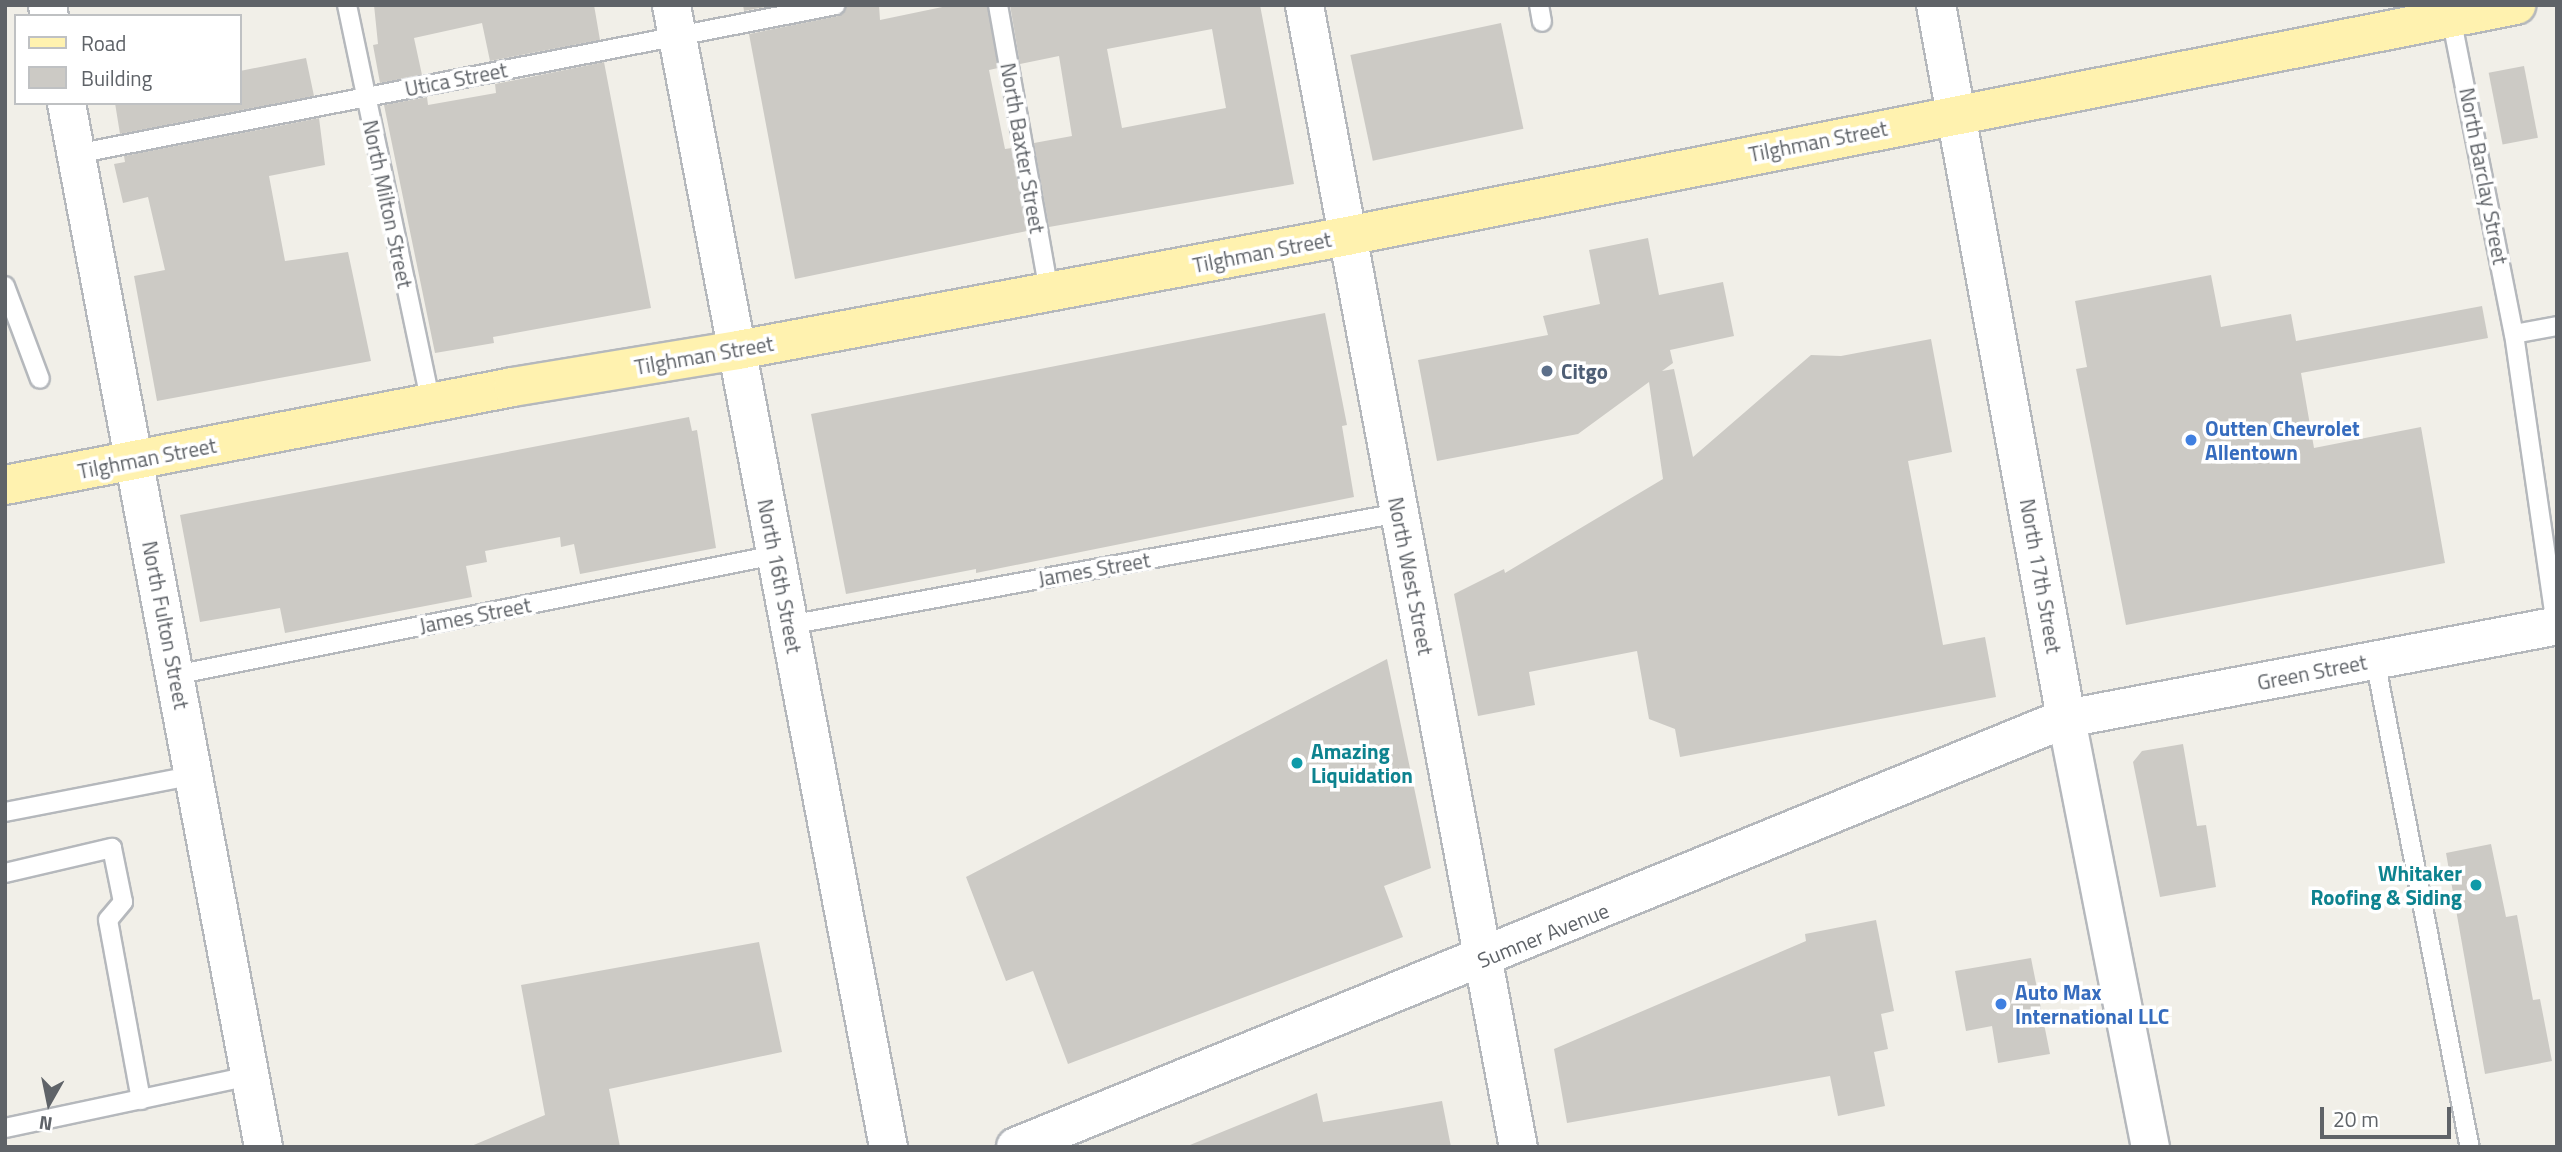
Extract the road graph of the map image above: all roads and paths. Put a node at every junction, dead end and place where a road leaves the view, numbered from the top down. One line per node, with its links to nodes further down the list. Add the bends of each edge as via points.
1 (347, 5): 9 (lane, North Milton Street)
2 (836, 5): 8 (lane, Utica Street)
3 (998, 5): 15 (lane, North Baxter Street)
4 (1304, 5): 13 (street, North West Street)
5 (1936, 5): 11 (street, North 17th Street)
6 (2516, 5): 7 (main road, Tilghman Street)
7 (2451, 17): 11 (main road, Tilghman Street); 17 (lane, North Barclay Street)
8 (674, 21): 9 (lane, Utica Street); 18 (street, North 16th Street)
9 (364, 97): 12 (lane, Utica Street); 20 (lane, North Milton Street)
10 (66, 105): 12 (street, North Fulton Street)
11 (1958, 113): 13 (main road, Tilghman Street); 29 (street, North 17th Street)
12 (76, 154): 21 (street, North Fulton Street)
13 (1347, 236): 15 (main road, Tilghman Street); 23 (street, North West Street)
14 (5, 286): 19 (lane)
15 (1049, 292): 18 (main road, Tilghman Street)
16 (2557, 326): 17 (lane)
17 (2514, 334): 26 (lane, North Barclay Street)
18 (738, 350): 20 (main road, Tilghman Street); 24 (street, North 16th Street)
19 (40, 379)
20 (431, 402): 21 (main road, Tilghman Street)
21 (135, 460): 22 (main road, Tilghman Street); 28 (street, North Fulton Street)
22 (5, 485)
23 (1399, 513): 25 (lane, James Street); 33 (street, North West Street)
24 (775, 555): 25 (street, North 16th Street); 28 (lane, James Street)
25 (789, 625): 38 (street, North 16th Street)
26 (2556, 625): 27 (street, Green Street)
27 (2375, 660): 29 (street, Green Street); 42 (lane)
28 (176, 676): 30 (street, North Fulton Street)
29 (2066, 718): 33 (street, Sumner Avenue); 41 (street, North 17th Street)
30 (195, 775): 31 (lane); 34 (street, North Fulton Street)
31 (5, 813)
32 (5, 873): 35 (lane, via 112,848 123,902 108,920)
33 (1484, 960): 39 (street, Sumner Avenue); 40 (street, North West Street)
34 (250, 1076): 35 (lane); 37 (street, North Fulton Street)
35 (141, 1100): 36 (lane)
36 (5, 1128)
37 (263, 1147)
38 (888, 1147)
39 (1016, 1147)
40 (1518, 1147)
41 (2150, 1147)
42 (2470, 1147)

